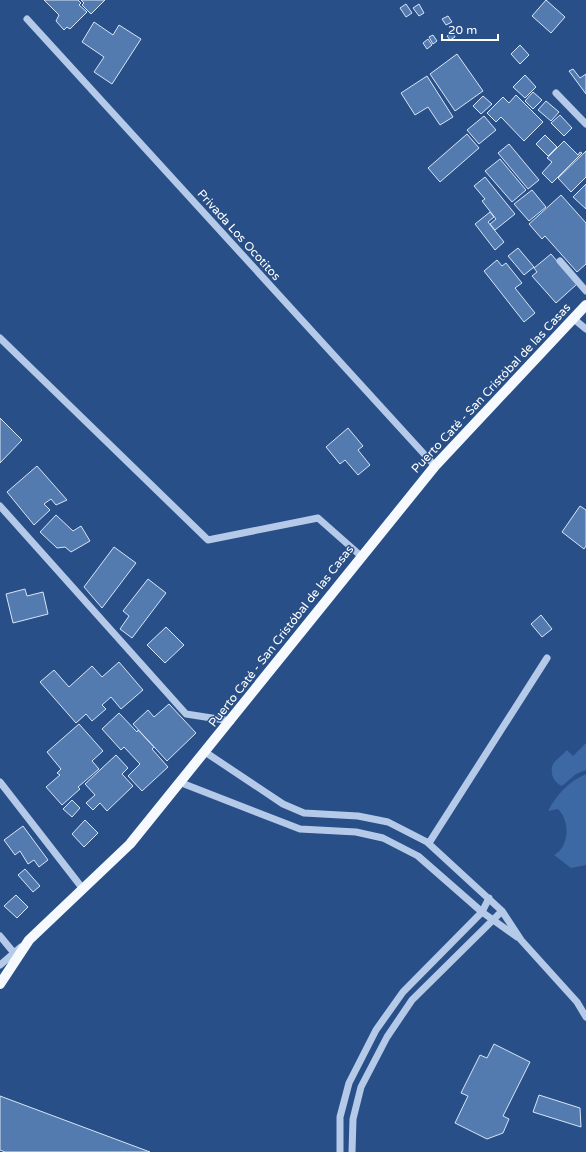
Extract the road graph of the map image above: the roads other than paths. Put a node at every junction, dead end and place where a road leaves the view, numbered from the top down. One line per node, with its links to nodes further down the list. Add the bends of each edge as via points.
1 (27, 19): 10 (street, Privada Los Ocotitos)
2 (556, 92): 3 (street)
3 (586, 124)
4 (560, 261): 5 (street)
5 (586, 291)
6 (586, 305): 7 (main road, Puerto Caté - San Cristóbal de las Casas)
7 (574, 318): 8 (street); 10 (main road, Puerto Caté - San Cristóbal de las Casas)
8 (586, 329)
9 (0, 338): 12 (street, via 208,540 318,518)
10 (435, 466): 12 (main road, Puerto Caté - San Cristóbal de las Casas)
11 (0, 506): 14 (street, via 186,714)
12 (361, 556): 14 (main road, Puerto Caté - San Cristóbal de las Casas)
13 (547, 658): 18 (street)
14 (231, 721): 15 (main road, Puerto Caté - San Cristóbal de las Casas)
15 (205, 752): 17 (main road, Puerto Caté - San Cristóbal de las Casas); 18 (street, via 283,804 304,813 358,816 388,822)
16 (0, 782): 19 (street)
17 (179, 782): 19 (main road, Puerto Caté - San Cristóbal de las Casas, via 130,844); 22 (street, via 300,829 356,832 383,838 418,856)
18 (429, 844): 20 (street)
19 (83, 889): 25 (main road, Puerto Caté - San Cristóbal de las Casas)
20 (489, 898): 21 (street); 22 (street)
21 (502, 911): 23 (street); 26 (street)
22 (482, 912): 23 (street); 31 (street, via 403,992 376,1030 349,1083 340,1117)
23 (492, 920): 26 (street); 32 (street, via 412,1000 387,1037 361,1087 353,1119)
24 (0, 936): 27 (street)
25 (29, 940): 27 (street); 29 (main road, Puerto Caté - San Cristóbal de las Casas)
26 (521, 940): 30 (street, via 577,1002)
27 (14, 953): 28 (street)
28 (0, 965)
29 (0, 984)
30 (586, 1017)
31 (340, 1152)
32 (352, 1152)

